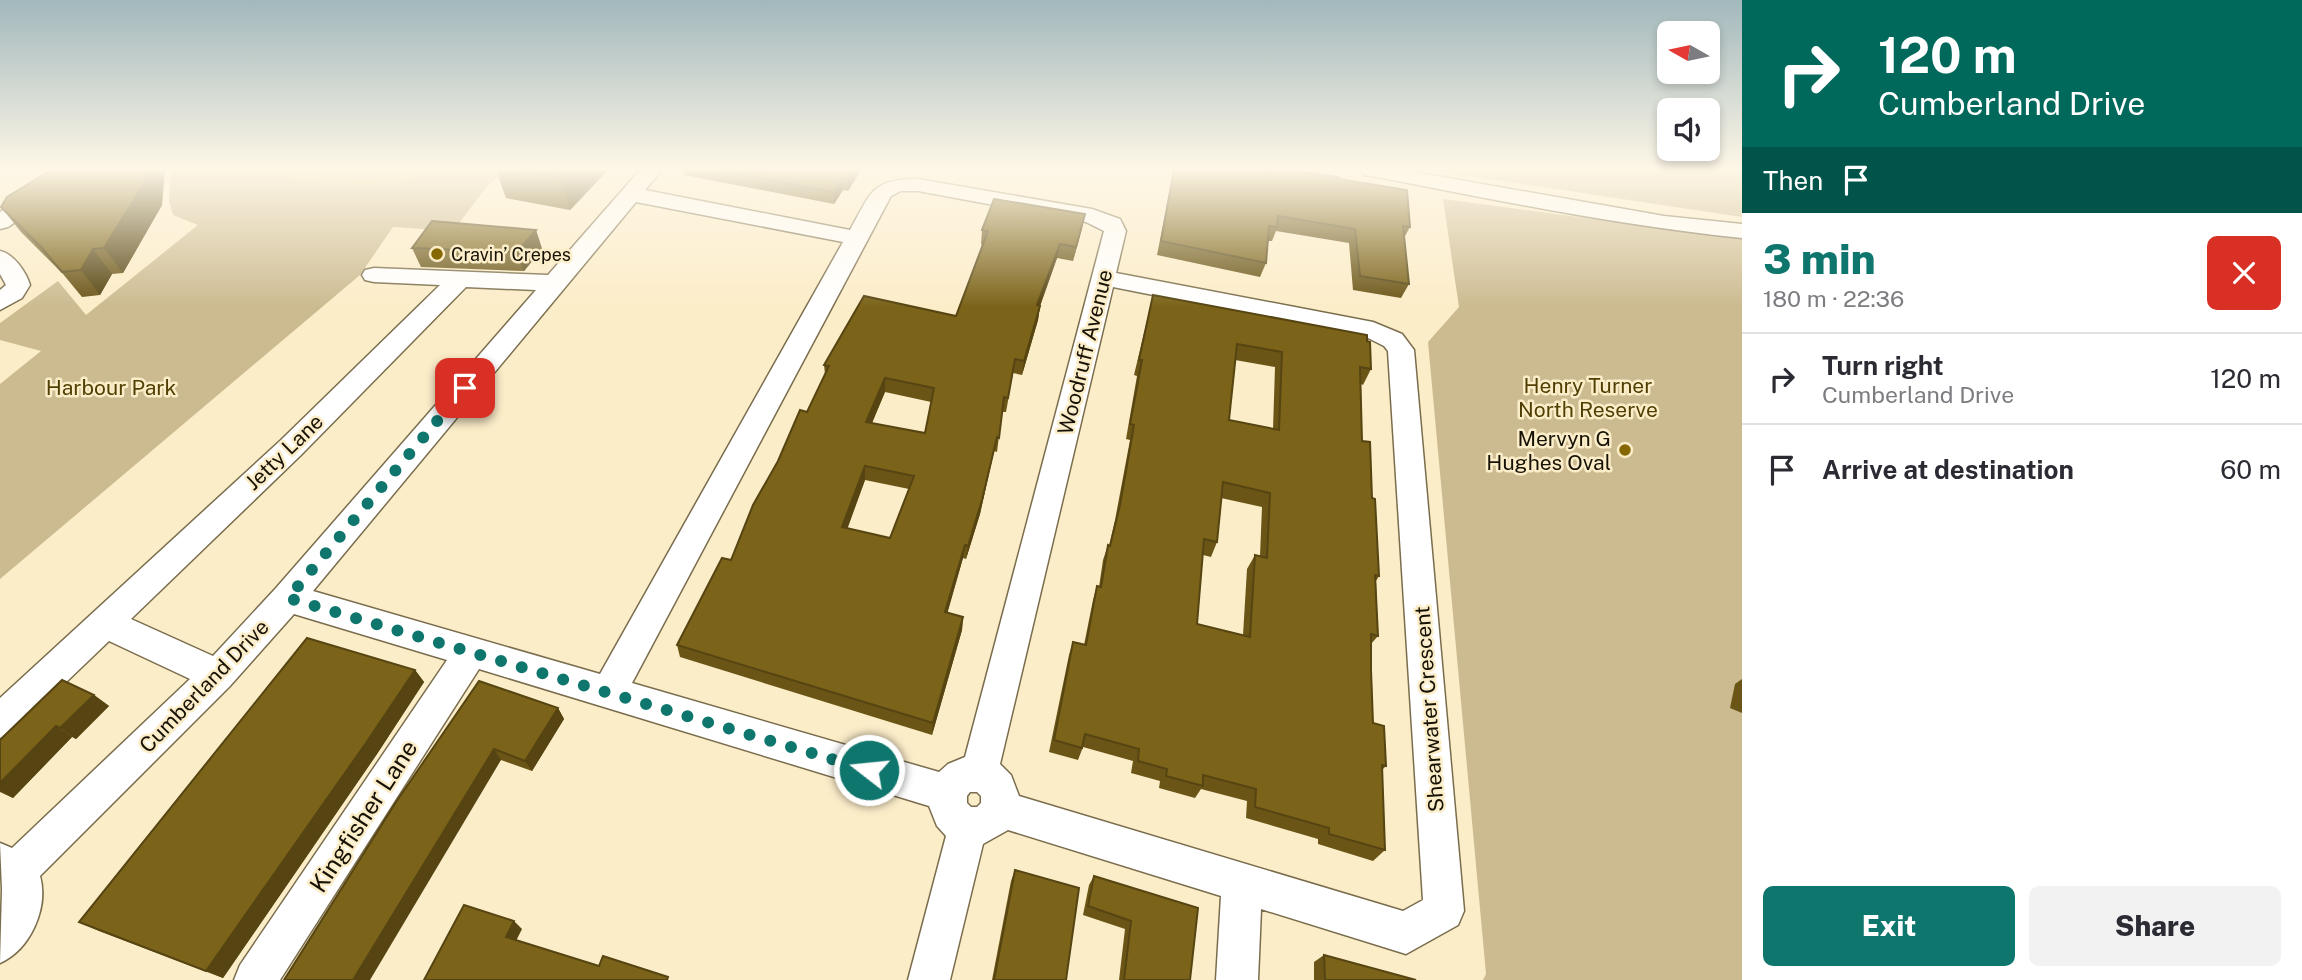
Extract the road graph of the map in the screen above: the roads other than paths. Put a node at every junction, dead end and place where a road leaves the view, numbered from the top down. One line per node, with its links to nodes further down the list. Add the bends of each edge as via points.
1 (610, 216): 14 (street, Cumberland Drive)
2 (742, 216): 9 (street)
3 (869, 216): 9 (street, Woodruff Avenue)
4 (1085, 216): 13 (street, Woodruff Avenue, via 1103,219 1115,231)
5 (1621, 216): 8 (street)
6 (1712, 216): 7 (street)
7 (1742, 220)
8 (1742, 231)
9 (857, 238): 20 (street, Woodruff Avenue)
10 (0, 258): 15 (street, via 18,285)
11 (374, 275): 12 (street)
12 (461, 278): 14 (street); 17 (street, Jetty Lane)
13 (1103, 278): 22 (street, Woodruff Avenue, via 979,774 1000,792); 24 (street, Shearwater Crescent, via 1374,330 1401,350 1444,911 1406,933)
14 (553, 283): 16 (street, Cumberland Drive)
15 (0, 302)
16 (288, 598): 18 (street, Shearwater Crescent); 19 (street, Cumberland Drive)
17 (105, 623): 19 (street); 21 (street, Jetty Lane)
18 (471, 652): 20 (street, Shearwater Crescent); 26 (street, Kingfisher Lane)
19 (218, 675): 23 (street, Cumberland Drive)
20 (608, 693): 22 (street, Shearwater Crescent)
21 (0, 721)
22 (972, 809): 24 (street, Shearwater Crescent); 27 (street)
23 (9, 866): 25 (street, via 24,884 21,909)
24 (1242, 881): 28 (street)
25 (0, 942)
26 (255, 980)
27 (929, 980)
28 (1237, 980)

